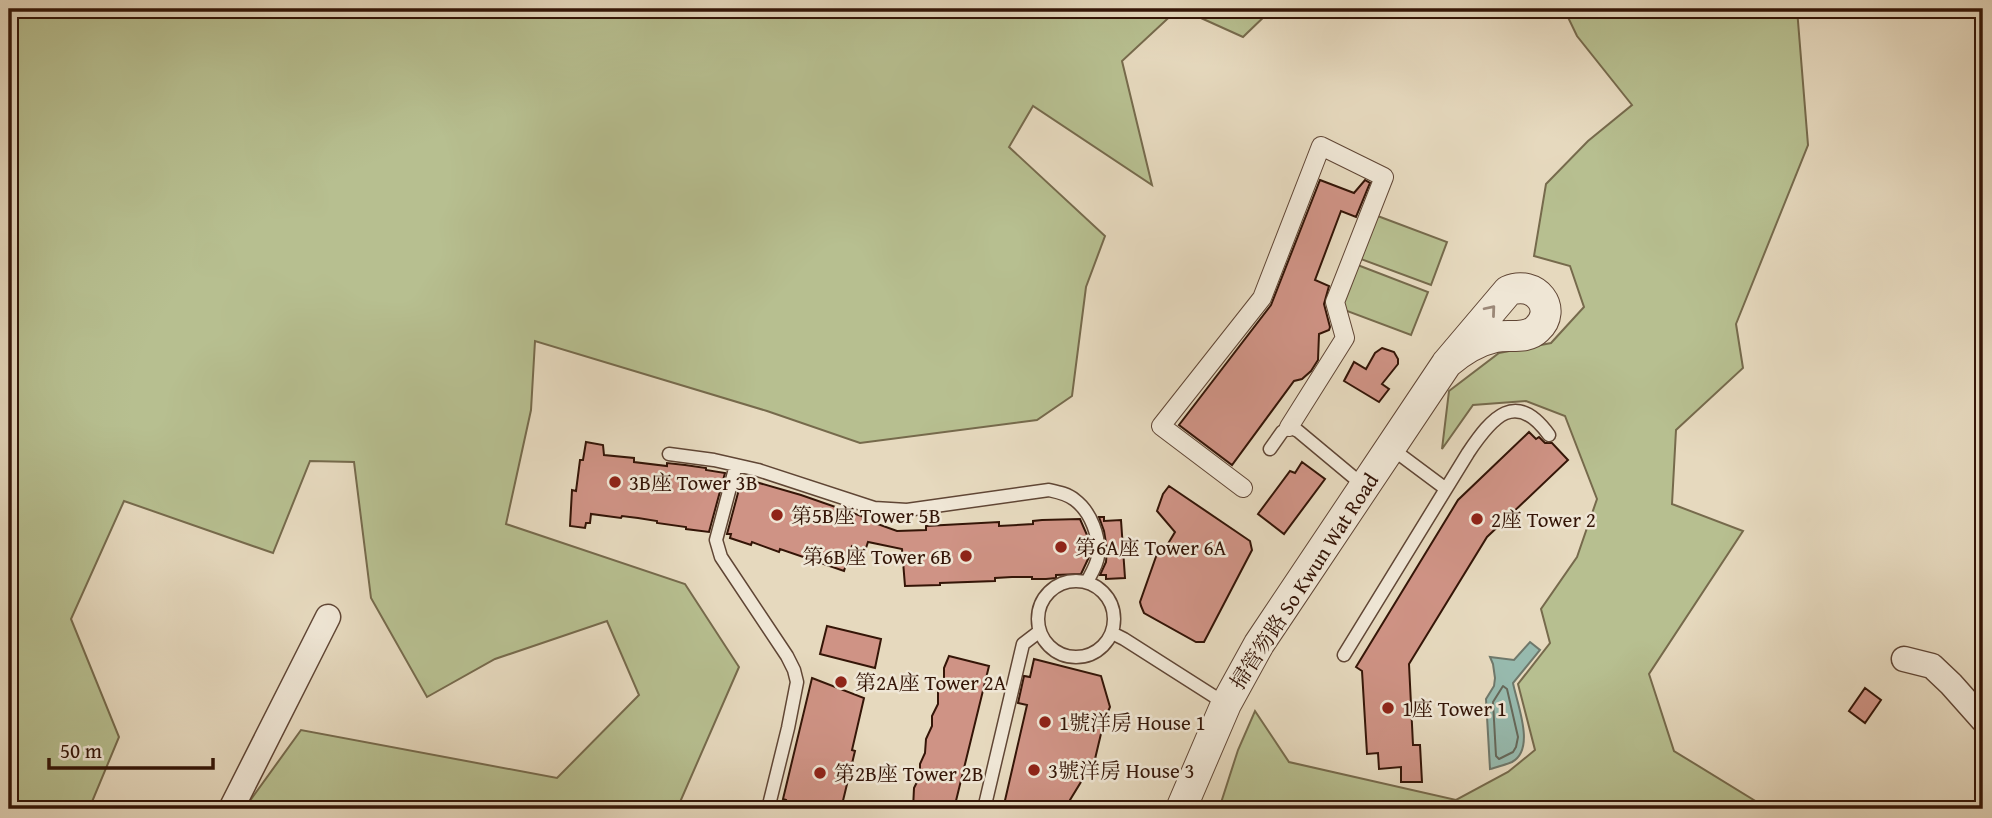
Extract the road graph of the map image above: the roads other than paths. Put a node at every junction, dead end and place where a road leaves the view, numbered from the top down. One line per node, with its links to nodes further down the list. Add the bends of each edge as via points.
1 (1447, 363): 4 (street, 掃管笏路 So Kwun Wat Road)
2 (1289, 427): 5 (lane); 8 (lane); 9 (street, via 1345,338 1335,302 1384,177 1321,146 1262,298 1161,426)
3 (1549, 435): 10 (lane, via 1530,414 1512,411 1502,415 1479,437)
4 (1391, 448): 8 (street, 掃管笏路 So Kwun Wat Road); 10 (lane)
5 (1270, 449)
6 (669, 454): 7 (lane)
7 (736, 465): 11 (lane, via 874,508 907,510 1049,490 1065,494 1076,500 1095,529 1098,560); 20 (lane, via 716,540 721,557 787,656 796,682)
8 (1364, 486): 17 (street, 掃管笏路 So Kwun Wat Road, via 1259,644)
9 (1243, 488)
10 (1447, 489): 15 (lane)
11 (1087, 583): 13 (lane, via 1064,582 1045,597 1038,619); 14 (lane, via 1112,604)
12 (328, 617): 19 (street)
13 (1040, 631): 14 (lane, via 1053,649 1073,657 1094,653); 21 (lane, via 1023,644)
14 (1112, 633): 17 (lane)
15 (1344, 655)
16 (1904, 659): 18 (street, via 1932,666)
17 (1226, 704): 22 (street, 掃管笏路 So Kwun Wat Road)
18 (1983, 720)
19 (231, 809)
20 (768, 809)
21 (984, 809)
22 (1181, 809)

